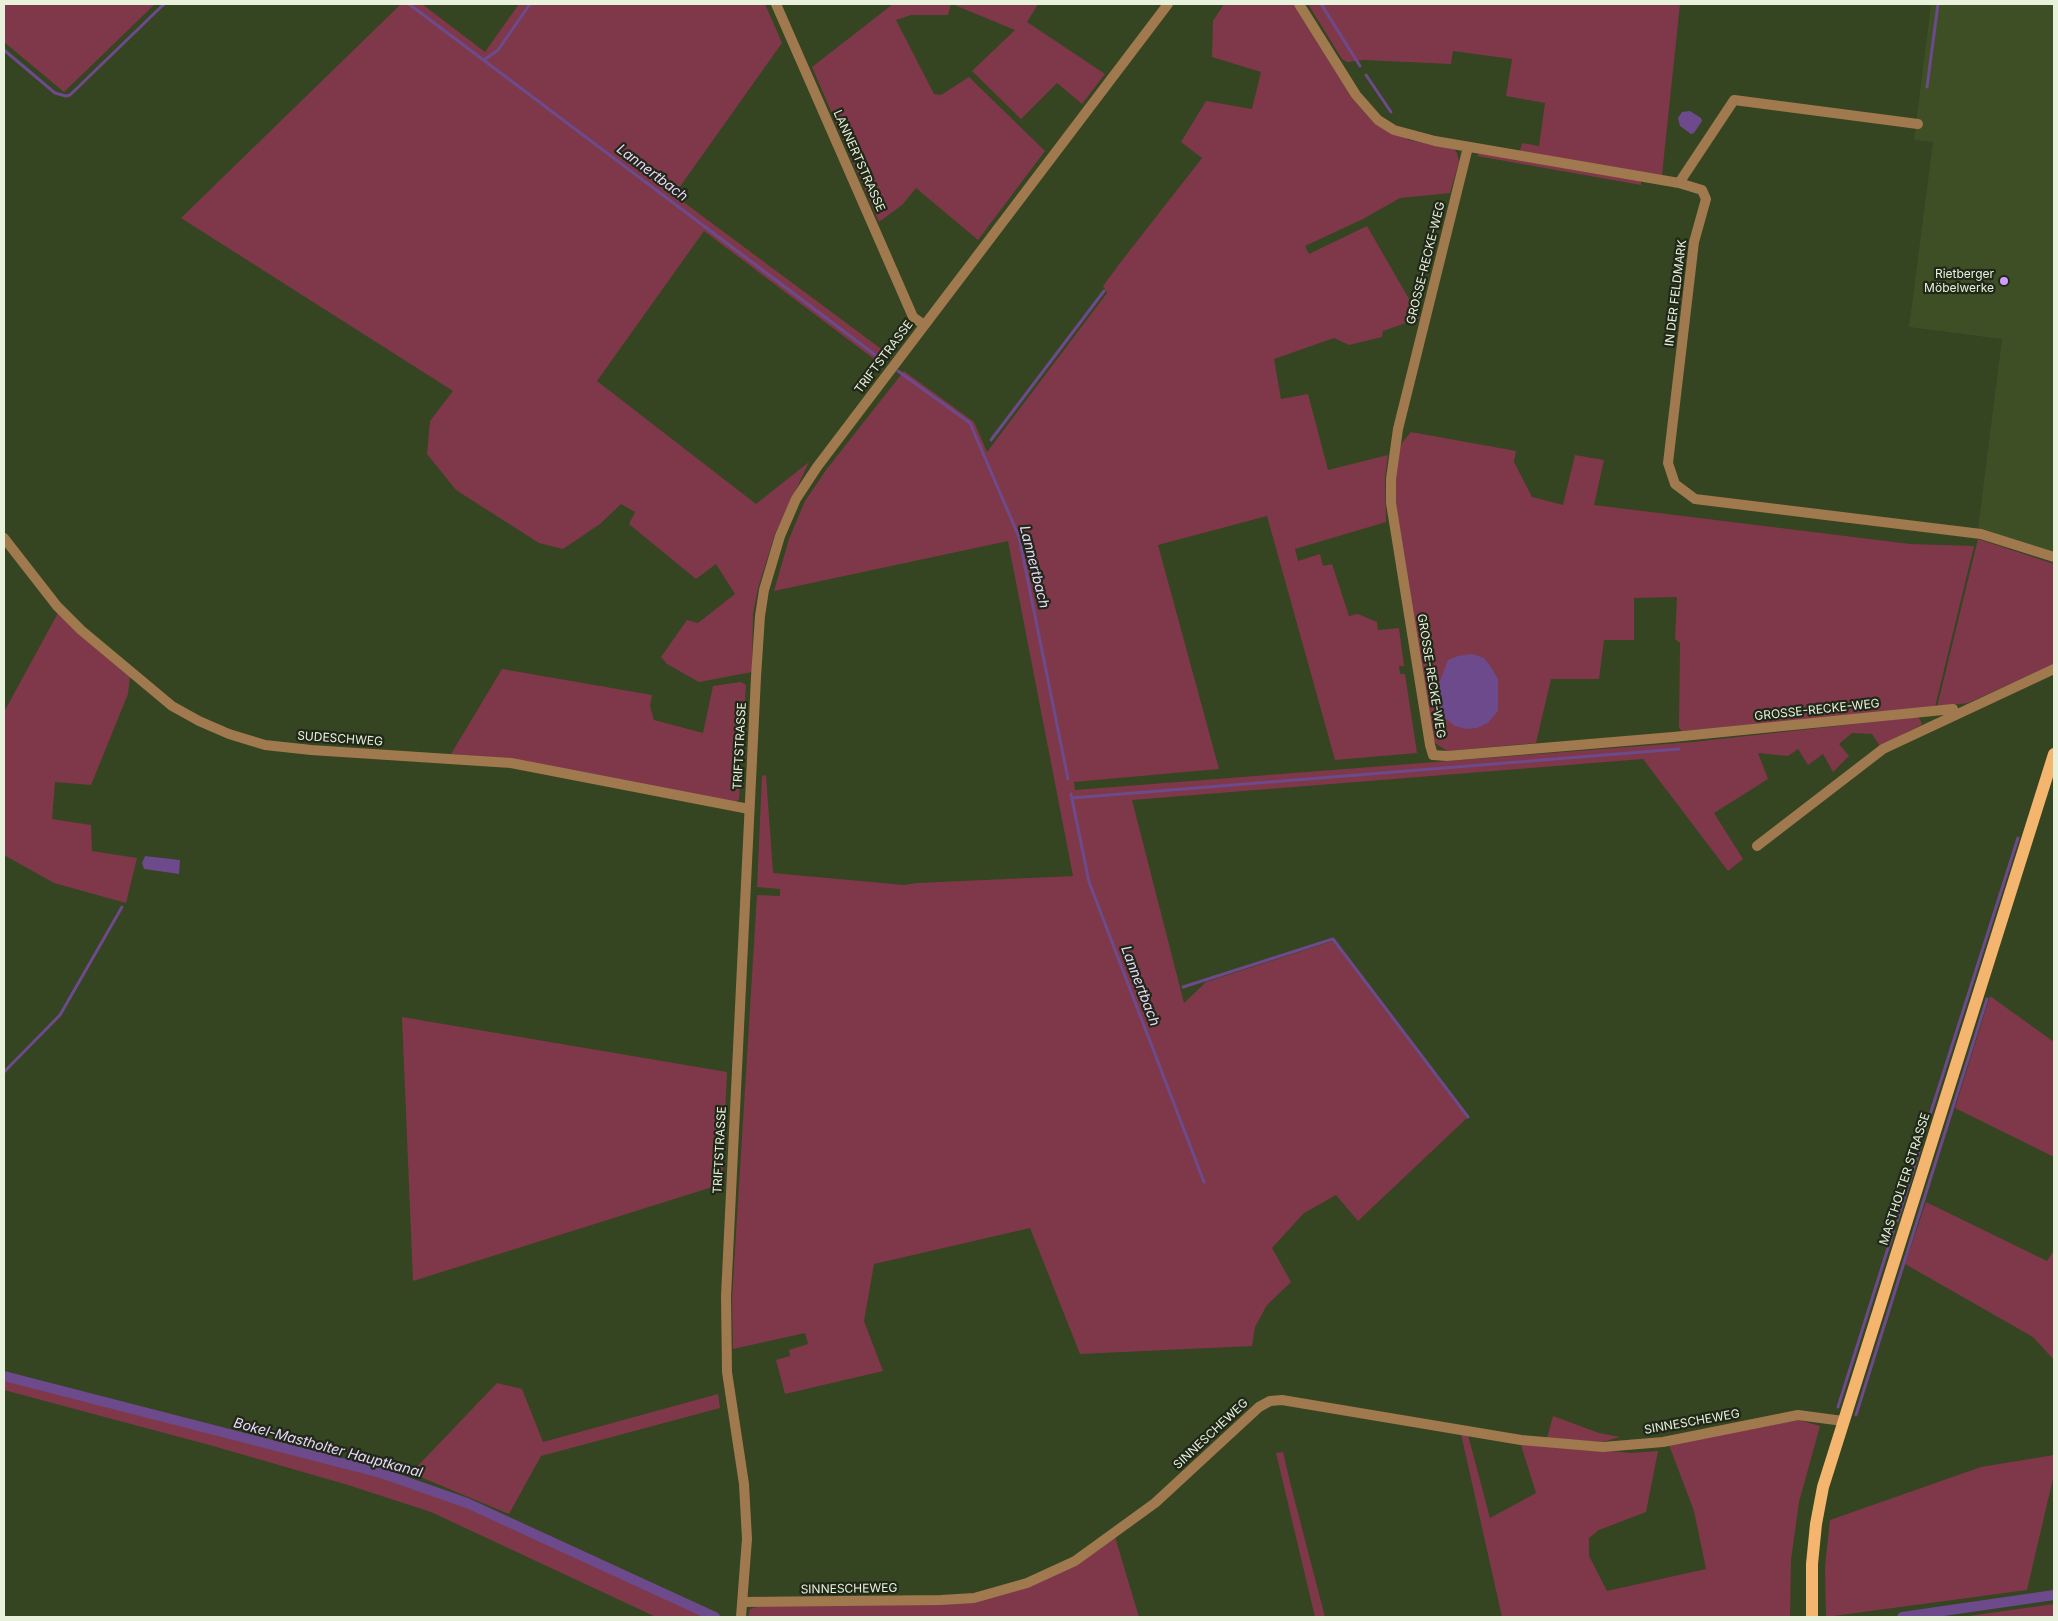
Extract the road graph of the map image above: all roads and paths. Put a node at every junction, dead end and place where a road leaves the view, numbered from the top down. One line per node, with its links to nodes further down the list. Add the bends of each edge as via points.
1 (776, 4): 7 (street, LANNERTSTRASSE, via 914,317)
2 (1168, 4): 7 (street, TRIFTSTRASSE)
3 (1300, 4): 5 (street, IN DER FELDMARK, via 1356,95 1378,120 1411,136)
4 (1918, 124): 6 (street, via 1734,100)
5 (1468, 147): 6 (street, IN DER FELDMARK); 11 (street, GROSSE-RECKE-WEG, via 1398,429 1391,479 1390,503 1433,755)
6 (1679, 183): 9 (street, IN DER FELDMARK, via 1702,190 1706,199 1694,242 1668,463 1675,484 1694,499 1981,534)
7 (924, 325): 15 (street, TRIFTSTRASSE, via 817,467 796,498 780,536 760,616)
8 (4, 538): 15 (street, SUDESCHWEG, via 57,606 81,630 172,706 229,734 265,745 311,750 512,763)
9 (2054, 557)
10 (2054, 669): 12 (street)
11 (1925, 712): 12 (street, GROSSE-RECKE-WEG, via 1953,709); 13 (street)
12 (1955, 714): 13 (street)
13 (1930, 726): 16 (street, via 1883,749)
14 (2054, 754): 17 (main road, MASTHOLTER STRASSE)
15 (749, 809): 18 (street, TRIFTSTRASSE, via 726,1296 727,1372 744,1484 747,1530)
16 (1758, 846)
17 (1843, 1421): 18 (street, SINNESCHEWEG, via 1798,1415 1663,1442 1603,1447 1521,1440 1270,1400 1156,1503 1075,1560 1027,1583 974,1598); 19 (main road, MASTHOLTER STRASSE, via 1823,1487 1816,1524)
18 (742, 1611)
19 (1812, 1616)

